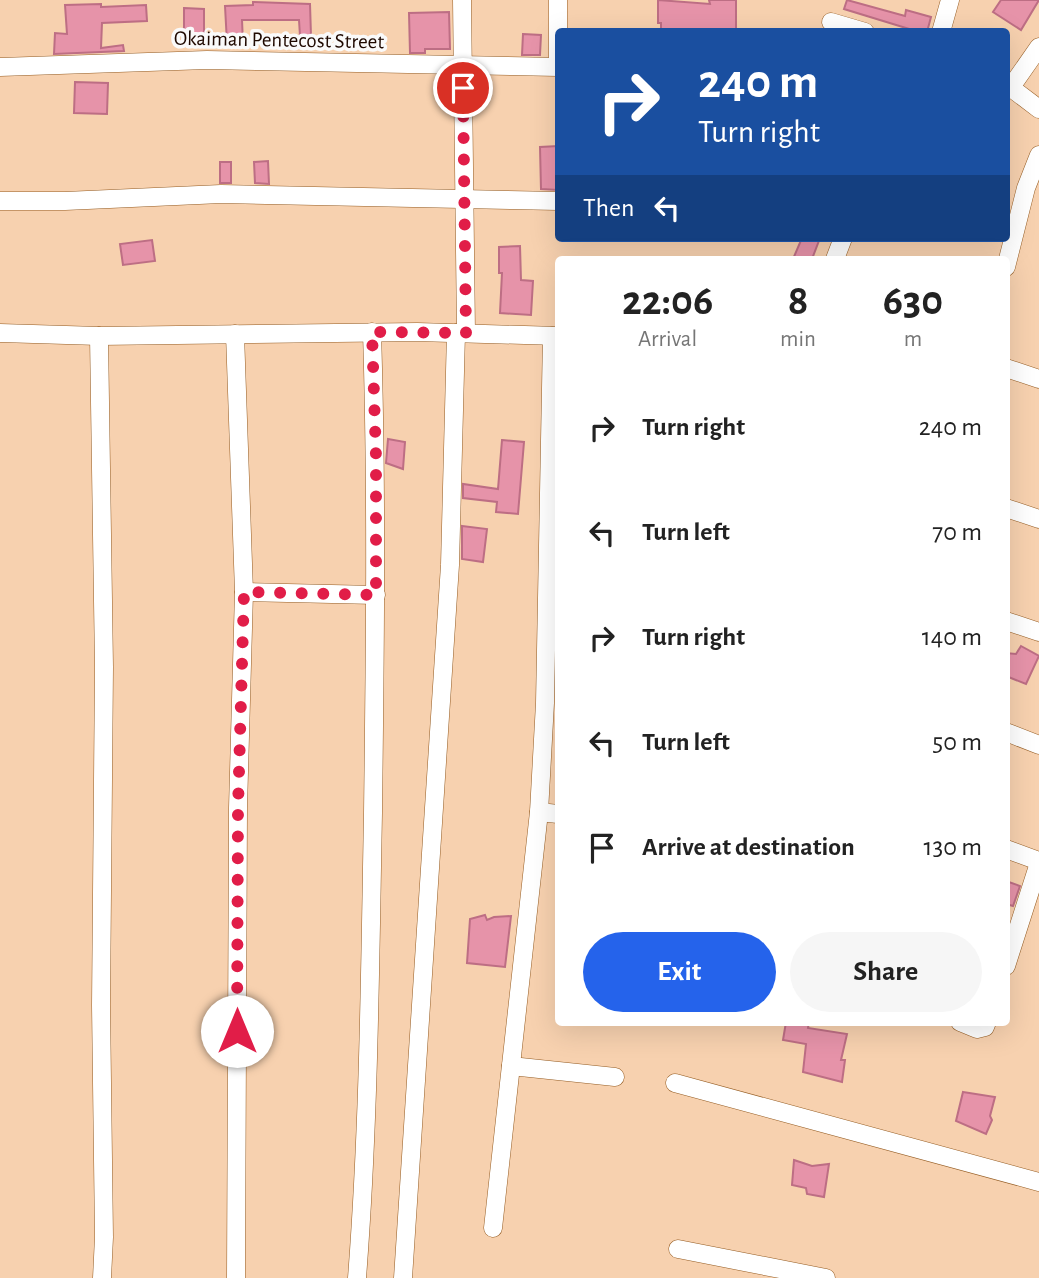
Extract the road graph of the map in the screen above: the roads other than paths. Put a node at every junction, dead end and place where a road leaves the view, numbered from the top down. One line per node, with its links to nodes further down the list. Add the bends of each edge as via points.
1 (462, 0): 9 (street)
2 (558, 0): 5 (street)
3 (950, 0): 7 (street)
4 (831, 22): 6 (street)
5 (558, 28)
6 (851, 28)
7 (943, 28)
8 (1039, 47): 12 (street)
9 (462, 65): 10 (street, Okaiman Pentecost Street, via 207,60); 11 (street, Okaiman Pentecost Street); 16 (street)
10 (0, 67)
11 (555, 67)
12 (1010, 83)
13 (1010, 87): 14 (street)
14 (1039, 109)
15 (1039, 155): 19 (street)
16 (465, 198): 17 (street, via 221,194); 18 (street); 22 (street)
17 (0, 201)
18 (555, 201)
19 (1009, 256)
20 (372, 332): 22 (street); 23 (street); 31 (street)
21 (0, 333): 24 (street)
22 (461, 333): 25 (street); 50 (street)
23 (235, 334): 24 (street); 30 (street)
24 (99, 336): 47 (street, via 104,667)
25 (555, 336): 36 (street)
26 (1010, 369): 27 (street)
27 (1039, 379)
28 (1010, 510): 29 (street)
29 (1039, 519)
30 (244, 592): 31 (street); 48 (street)
31 (376, 595): 49 (street, via 366,1162)
32 (1010, 622): 33 (street)
33 (1039, 632)
34 (1010, 733): 35 (street)
35 (1039, 744)
36 (539, 812): 37 (street); 41 (street)
37 (555, 814)
38 (1010, 851): 39 (street)
39 (1039, 862): 40 (street)
40 (1010, 953)
41 (511, 1066): 42 (street); 45 (street)
42 (615, 1077)
43 (675, 1083): 44 (street)
44 (1039, 1182)
45 (493, 1228)
46 (678, 1249): 51 (street)
47 (102, 1278)
48 (236, 1278)
49 (358, 1278)
50 (403, 1278)
51 (826, 1278)

